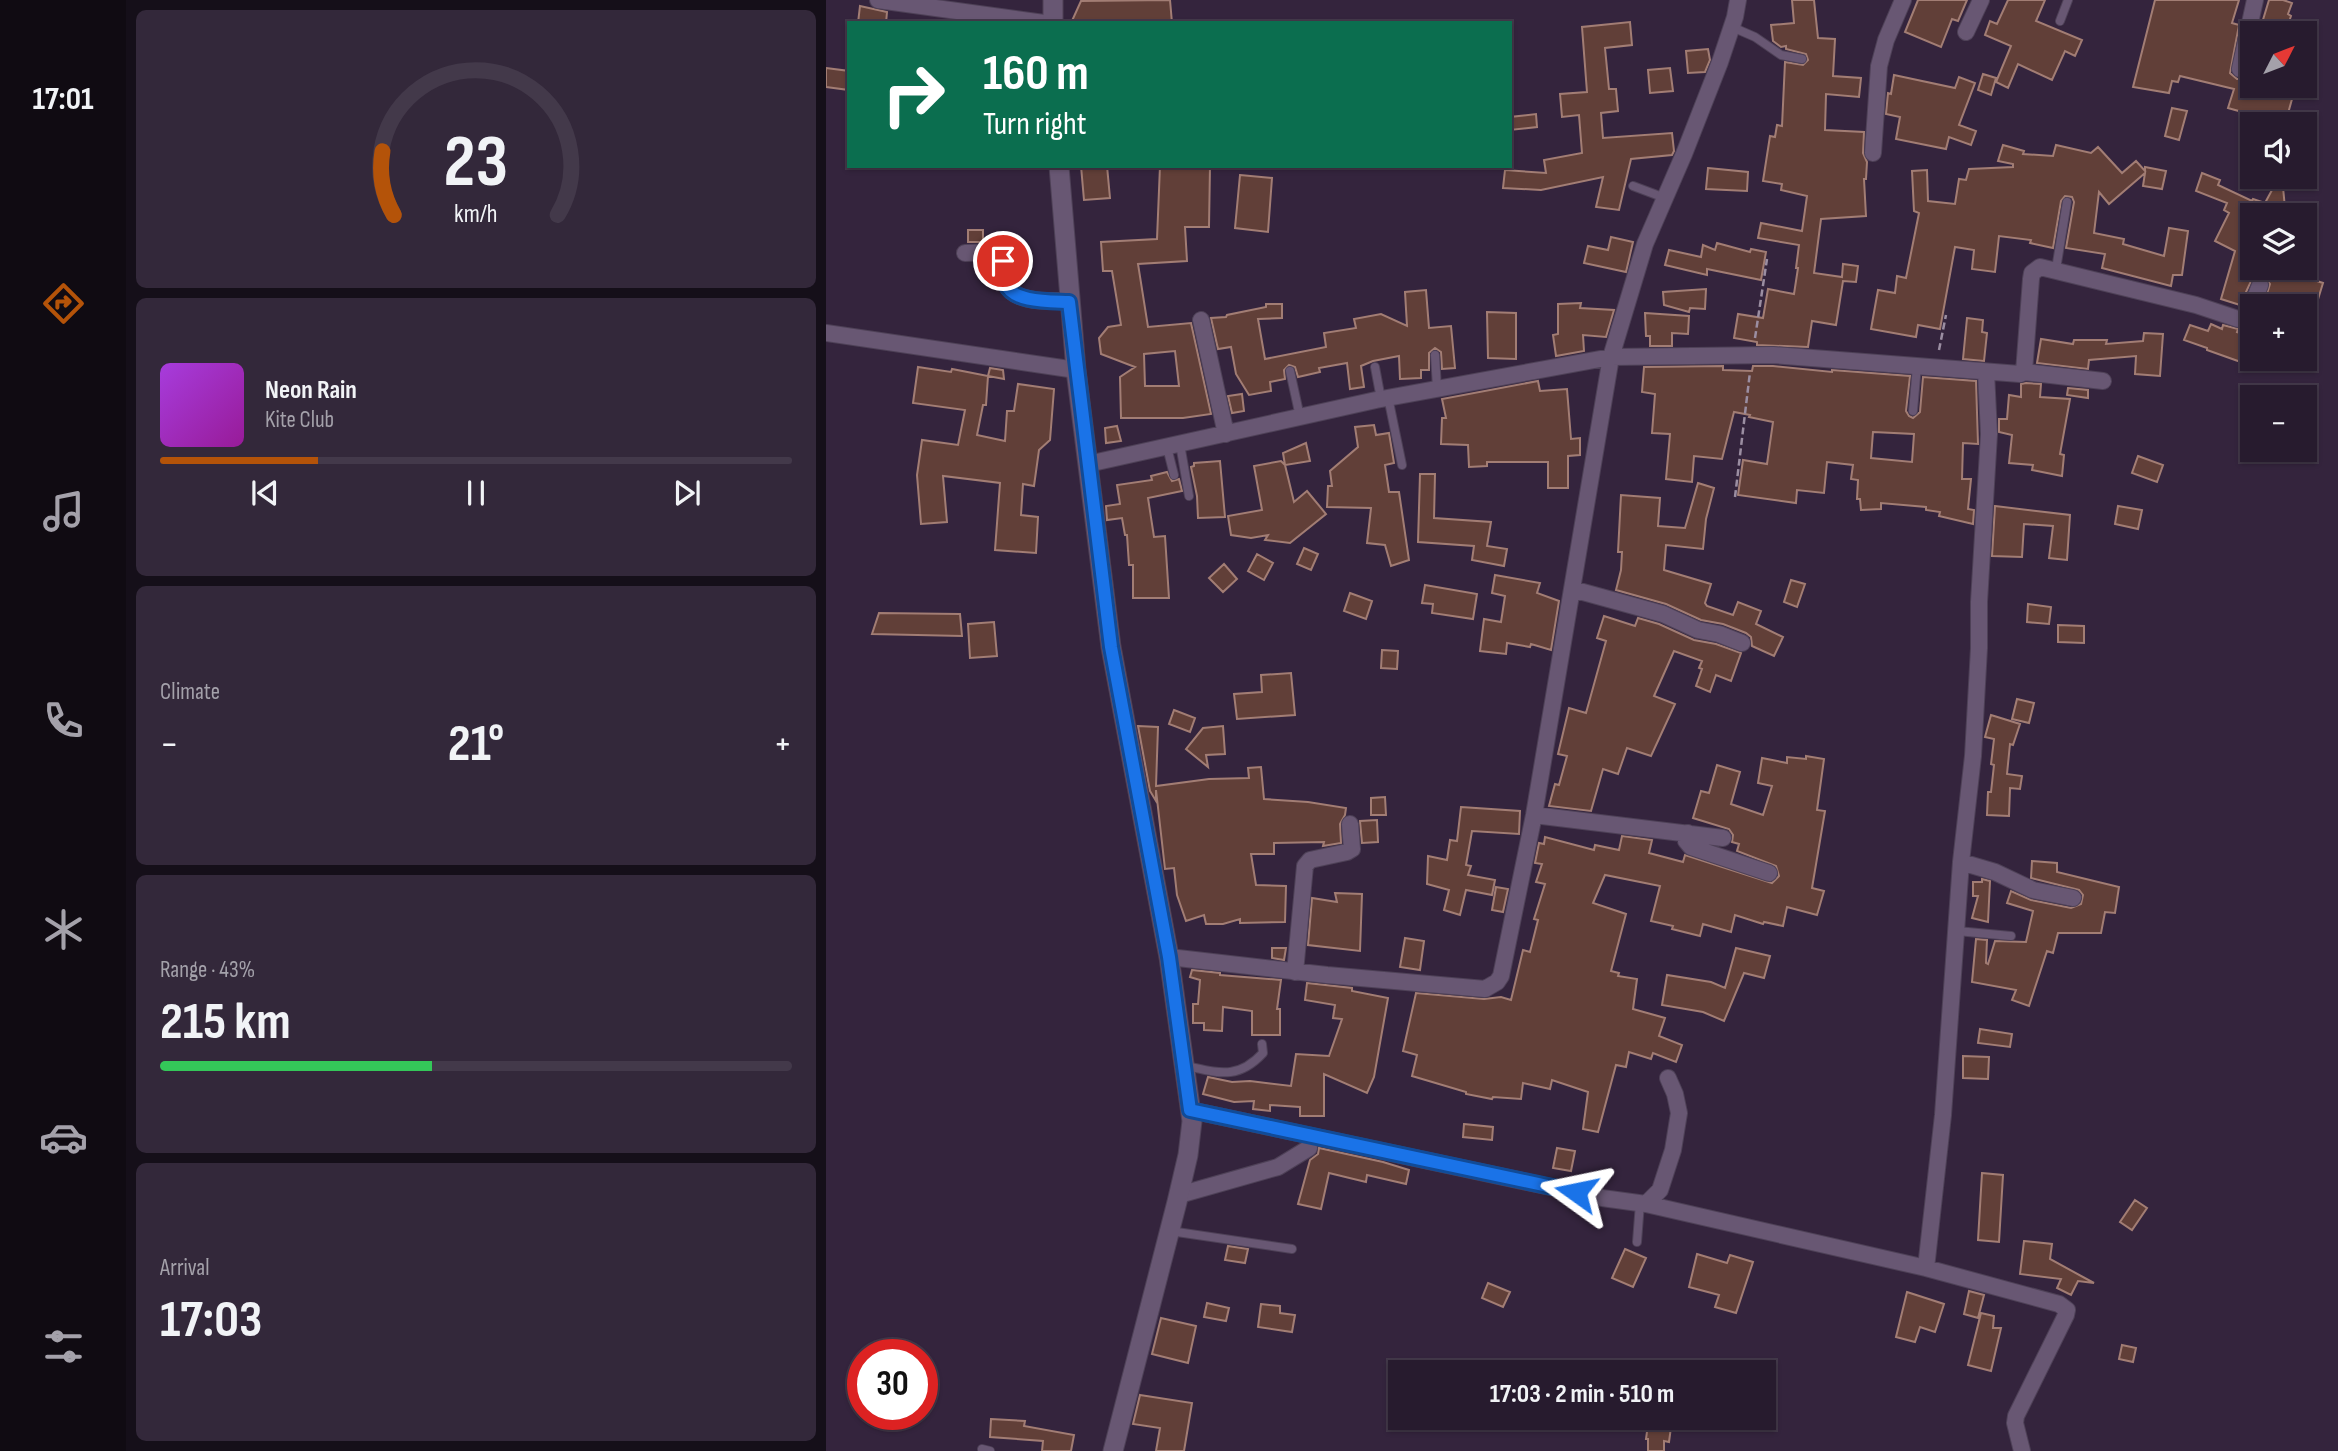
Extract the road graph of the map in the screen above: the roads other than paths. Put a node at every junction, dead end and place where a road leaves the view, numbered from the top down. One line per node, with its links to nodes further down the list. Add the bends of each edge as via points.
1 (878, 0): 8 (street)
2 (1053, 0): 9 (street)
3 (1738, 0): 12 (street)
4 (1903, 0): 15 (street, via 1879,66)
5 (2068, 0): 10 (lane)
6 (2255, 0): 11 (street)
7 (1978, 1): 13 (street)
8 (1030, 21)
9 (1054, 21)
10 (2060, 21)
11 (2250, 21)
12 (1732, 27): 14 (lane, via 1782,55); 18 (street)
13 (1966, 33)
14 (1802, 59)
15 (1873, 153)
16 (1059, 168): 24 (street)
17 (1633, 186): 18 (lane)
18 (1665, 198): 29 (street, via 1645,244)
19 (2067, 201): 21 (lane)
20 (965, 253): 24 (street, via 998,252 1007,287 1014,294)
21 (2056, 269): 25 (street); 35 (street, via 2040,267 2032,273)
22 (2260, 285): 23 (street)
23 (2257, 294)
24 (1069, 302): 32 (street)
25 (2240, 319)
26 (1201, 320): 41 (street)
27 (826, 333): 32 (street)
28 (1435, 355): 37 (lane)
29 (1611, 357): 30 (street, via 1752,355); 37 (street); 47 (street)
30 (1917, 366): 34 (street); 39 (lane)
31 (1375, 367): 38 (lane)
32 (1076, 370): 43 (street)
33 (1290, 371): 40 (lane)
34 (1986, 372): 35 (street); 53 (street, via 1989,434 1979,648)
35 (2024, 372): 36 (street)
36 (2103, 381)
37 (1437, 388): 38 (street)
38 (1385, 398): 40 (street); 44 (lane)
39 (1913, 411)
40 (1300, 417): 41 (street)
41 (1226, 434): 42 (street)
42 (1173, 445): 43 (street); 45 (lane); 46 (lane)
43 (1088, 464): 58 (street, via 1111,647)
44 (1402, 466)
45 (1174, 475)
46 (1189, 496)
47 (1572, 589): 48 (street, via 1663,614); 49 (street)
48 (1742, 643)
49 (1534, 815): 51 (street); 59 (street, via 1504,969 1497,982 1485,989)
50 (1350, 824): 59 (street, via 1352,849 1310,860 1305,866)
51 (1688, 833): 52 (street); 54 (street, via 1686,841 1691,847)
52 (1723, 838)
53 (1961, 862): 55 (street, via 2033,890); 56 (street)
54 (1769, 873)
55 (2073, 898)
56 (1957, 931): 57 (lane); 70 (street)
57 (2011, 936)
58 (1169, 957): 59 (street); 61 (street)
59 (1295, 972)
60 (1262, 1044): 61 (lane, via 1263,1052 1240,1071 1216,1072)
61 (1184, 1065): 63 (street)
62 (1668, 1078): 66 (street, via 1679,1113 1673,1150 1660,1190)
63 (1190, 1110): 65 (street, via 1188,1155); 66 (street)
64 (1308, 1148): 65 (street, via 1278,1167)
65 (1179, 1195): 67 (street)
66 (1643, 1204): 68 (lane); 70 (street)
67 (1170, 1231): 69 (lane); 71 (street)
68 (1637, 1242)
69 (1292, 1249)
70 (1926, 1269): 72 (street, via 2059,1304 2067,1310 2016,1416)
71 (1113, 1451)
72 (2022, 1451)

